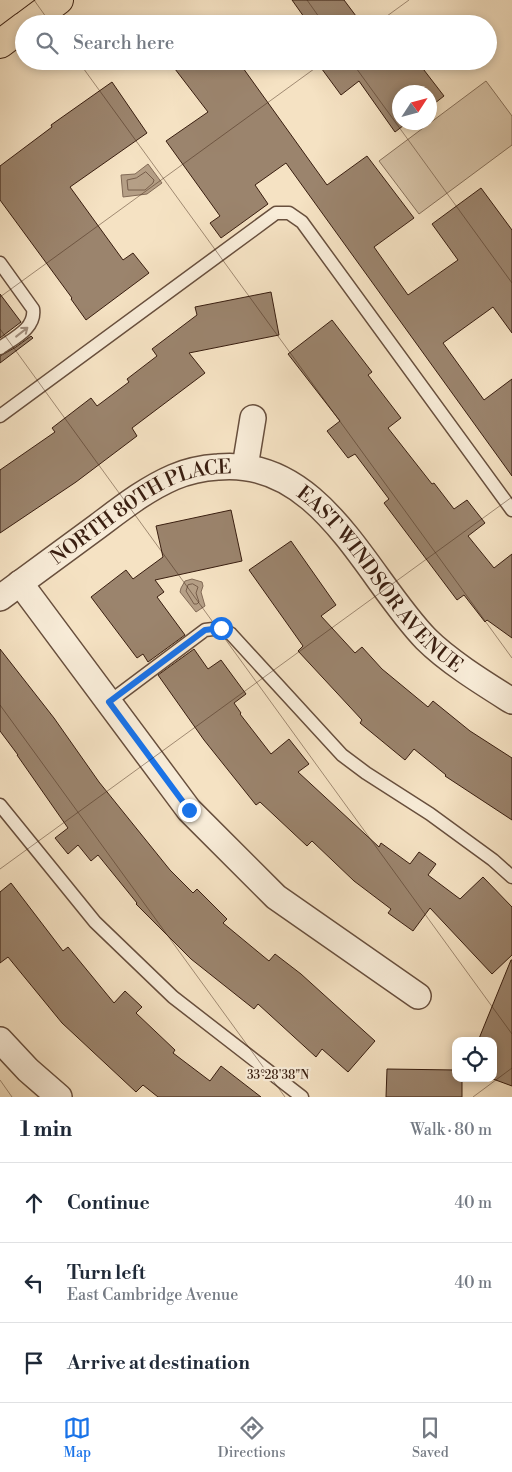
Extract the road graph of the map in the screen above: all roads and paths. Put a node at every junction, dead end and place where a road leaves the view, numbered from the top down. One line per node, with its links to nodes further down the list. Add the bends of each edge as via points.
1 (59, 0): 2 (main road)
2 (39, 15)
3 (15, 33): 4 (main road)
4 (0, 44)
5 (0, 264): 6 (lane, one-way to 5, via 26,330 34,318 33,309)
6 (0, 348)
7 (0, 416): 10 (lane, via 276,213 289,213 302,222)
8 (253, 418): 9 (street, NORTH 80TH PLACE)
9 (245, 467): 11 (street, NORTH 80TH PLACE, via 201,468 144,492); 13 (street, EAST WINDSOR AVENUE, via 291,483 316,503 339,526 427,640)
10 (512, 510)
11 (20, 583): 12 (street, NORTH 80TH PLACE); 14 (street)
12 (0, 598)
13 (512, 701)
14 (109, 702): 16 (lane, via 205,630 221,628 232,634 342,755 485,854); 17 (street, via 189,810 276,898)
15 (0, 805): 20 (lane, via 95,922 173,997)
16 (512, 877)
17 (418, 996)
18 (0, 1040): 19 (street)
19 (59, 1097)
20 (302, 1097)

